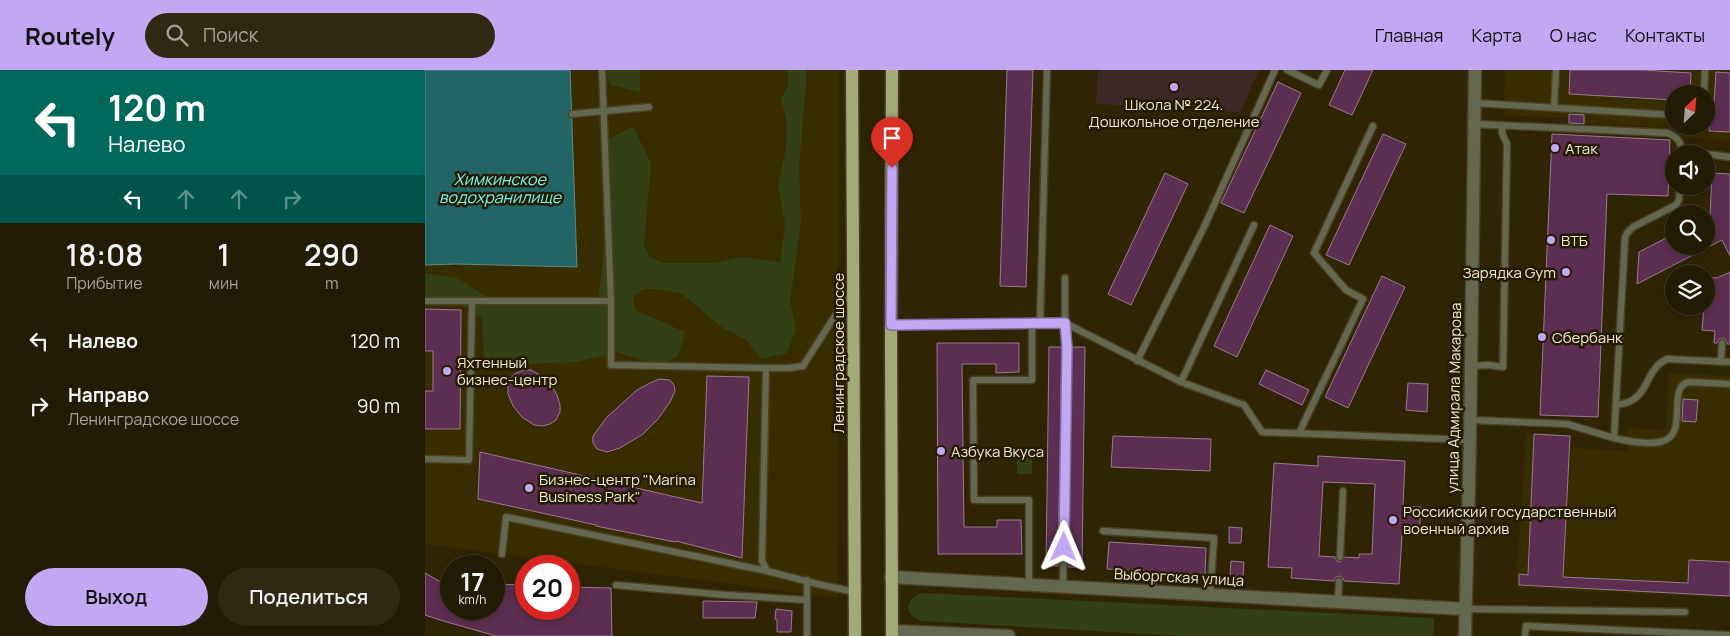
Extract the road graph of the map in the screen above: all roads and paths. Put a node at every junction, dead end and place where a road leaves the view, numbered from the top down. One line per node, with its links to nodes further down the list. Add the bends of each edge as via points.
1 (602, 70): 15 (lane)
2 (852, 70): 27 (main road, Ленинградское шоссе)
3 (892, 70): 34 (main road)
4 (1047, 70): 32 (lane)
5 (1275, 70): 36 (lane, via 1205,225)
6 (1287, 70): 7 (lane, via 1319,85)
7 (1327, 70)
8 (1475, 70): 12 (street, улица Адмирала Макарова)
9 (1556, 70): 14 (lane)
10 (1705, 70): 11 (lane)
11 (1704, 85)
12 (1475, 103): 14 (lane); 18 (street, улица Адмирала Макарова)
13 (649, 107): 15 (lane)
14 (1554, 108): 17 (lane)
15 (603, 112): 16 (lane); 30 (lane)
16 (572, 114)
17 (1665, 114)
18 (1474, 124): 19 (lane); 39 (street, улица Адмирала Макарова)
19 (1502, 125): 21 (lane, via 1668,133); 39 (lane, via 1507,144 1503,367)
20 (1373, 126): 45 (lane, via 1313,253 1346,290 1363,299)
21 (1680, 145)
22 (1715, 155): 23 (lane)
23 (1730, 157)
24 (1679, 195): 43 (lane, via 1676,205 1633,227 1625,238)
25 (1254, 225): 41 (lane)
26 (1065, 278): 33 (lane)
27 (854, 286): 40 (lane, via 803,366); 60 (main road, Ленинградское шоссе)
28 (425, 301): 29 (lane)
29 (472, 301): 30 (lane); 48 (lane, via 469,460)
30 (611, 301): 40 (lane, via 611,365)
31 (1032, 323): 32 (lane); 34 (lane); 58 (lane, via 1033,380 973,380 974,500 1029,500)
32 (1040, 323): 33 (lane)
33 (1065, 323): 36 (lane); 59 (lane)
34 (891, 325): 54 (main road)
35 (1722, 343): 37 (lane)
36 (1137, 361): 41 (lane)
37 (1721, 362): 38 (lane); 43 (lane, via 1667,359 1660,363 1637,398)
38 (1730, 362)
39 (1471, 366): 44 (street, улица Адмирала Макарова)
40 (766, 368): 53 (lane, via 762,560)
41 (1181, 382): 45 (lane, via 1244,405 1262,432)
42 (1730, 384): 46 (lane, via 1683,384 1678,390 1674,432 1664,441)
43 (1616, 405): 46 (lane)
44 (1471, 420): 46 (lane, via 1572,425); 47 (street, улица Адмирала Макарова)
45 (1299, 433): 47 (lane)
46 (1614, 438)
47 (1470, 440): 64 (street, улица Адмирала Макарова)
48 (425, 459)
49 (1343, 491): 52 (lane)
50 (1103, 531): 61 (lane, via 1214,538)
51 (502, 554): 53 (lane, via 505,518)
52 (1340, 557)
53 (767, 571): 55 (lane)
54 (891, 577): 58 (street, Выборгская улица); 66 (main road)
55 (807, 580): 60 (lane); 62 (lane)
56 (1339, 581): 63 (lane)
57 (616, 585): 62 (lane)
58 (1029, 585): 59 (street, Выборгская улица)
59 (1063, 587): 61 (street, Выборгская улица)
60 (855, 592): 69 (main road, Ленинградское шоссе)
61 (1210, 595): 63 (street, Выборгская улица)
62 (807, 600): 68 (lane)
63 (1338, 602): 64 (street, Выборгская улица)
64 (1465, 609): 65 (lane); 71 (street, улица Адмирала Макарова)
65 (1685, 612)
66 (892, 633): 70 (street)
67 (1730, 635): 72 (lane, via 1526,626)
68 (807, 636)
69 (855, 636)
70 (1009, 636)
71 (1465, 636)
72 (1525, 636)

